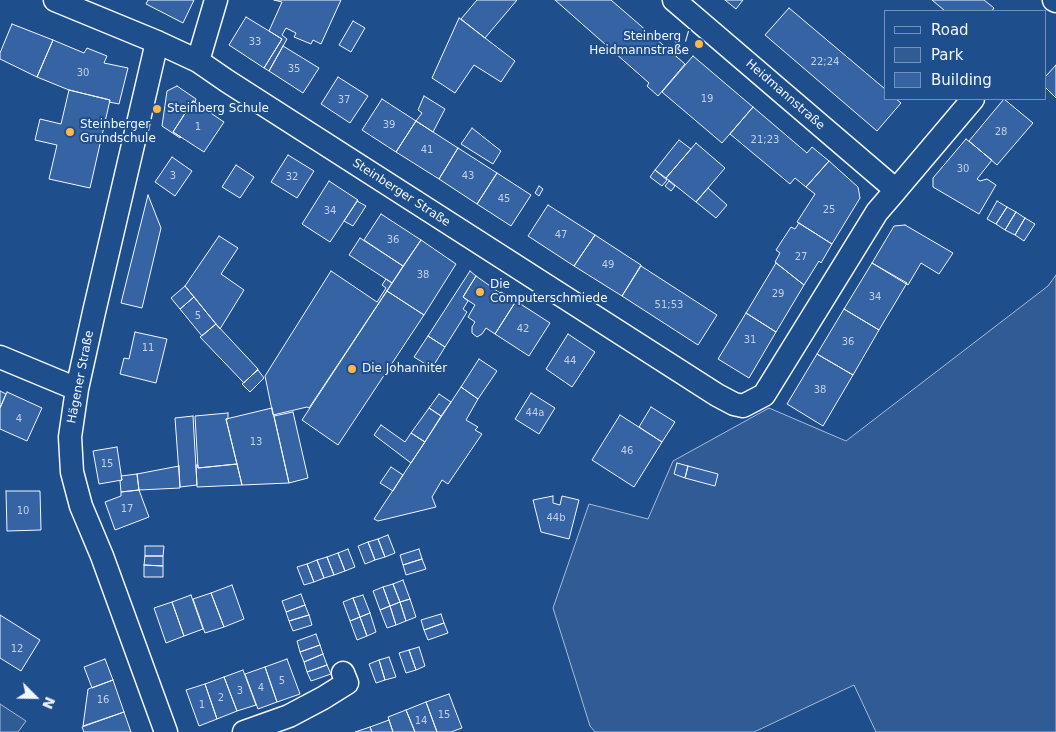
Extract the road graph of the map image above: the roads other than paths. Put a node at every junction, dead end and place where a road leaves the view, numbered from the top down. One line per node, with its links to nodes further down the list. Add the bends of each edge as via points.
1 (55, 0): 4 (street, Steinberger Straße)
2 (216, 0): 5 (street)
3 (674, 0): 7 (street, Heidmannstraße)
4 (157, 42): 5 (street, Steinberger Straße); 9 (street, Hägener Straße)
5 (198, 61): 7 (street, Steinberger Straße, via 708,390 737,405 749,404 764,395 876,212)
6 (972, 100): 7 (street)
7 (896, 190)
8 (0, 357): 9 (street)
9 (77, 389): 11 (street, Hägener Straße, via 70,437 74,480)
10 (343, 673): 12 (street, via 347,683 323,698 289,716)
11 (166, 732)
12 (244, 732)

